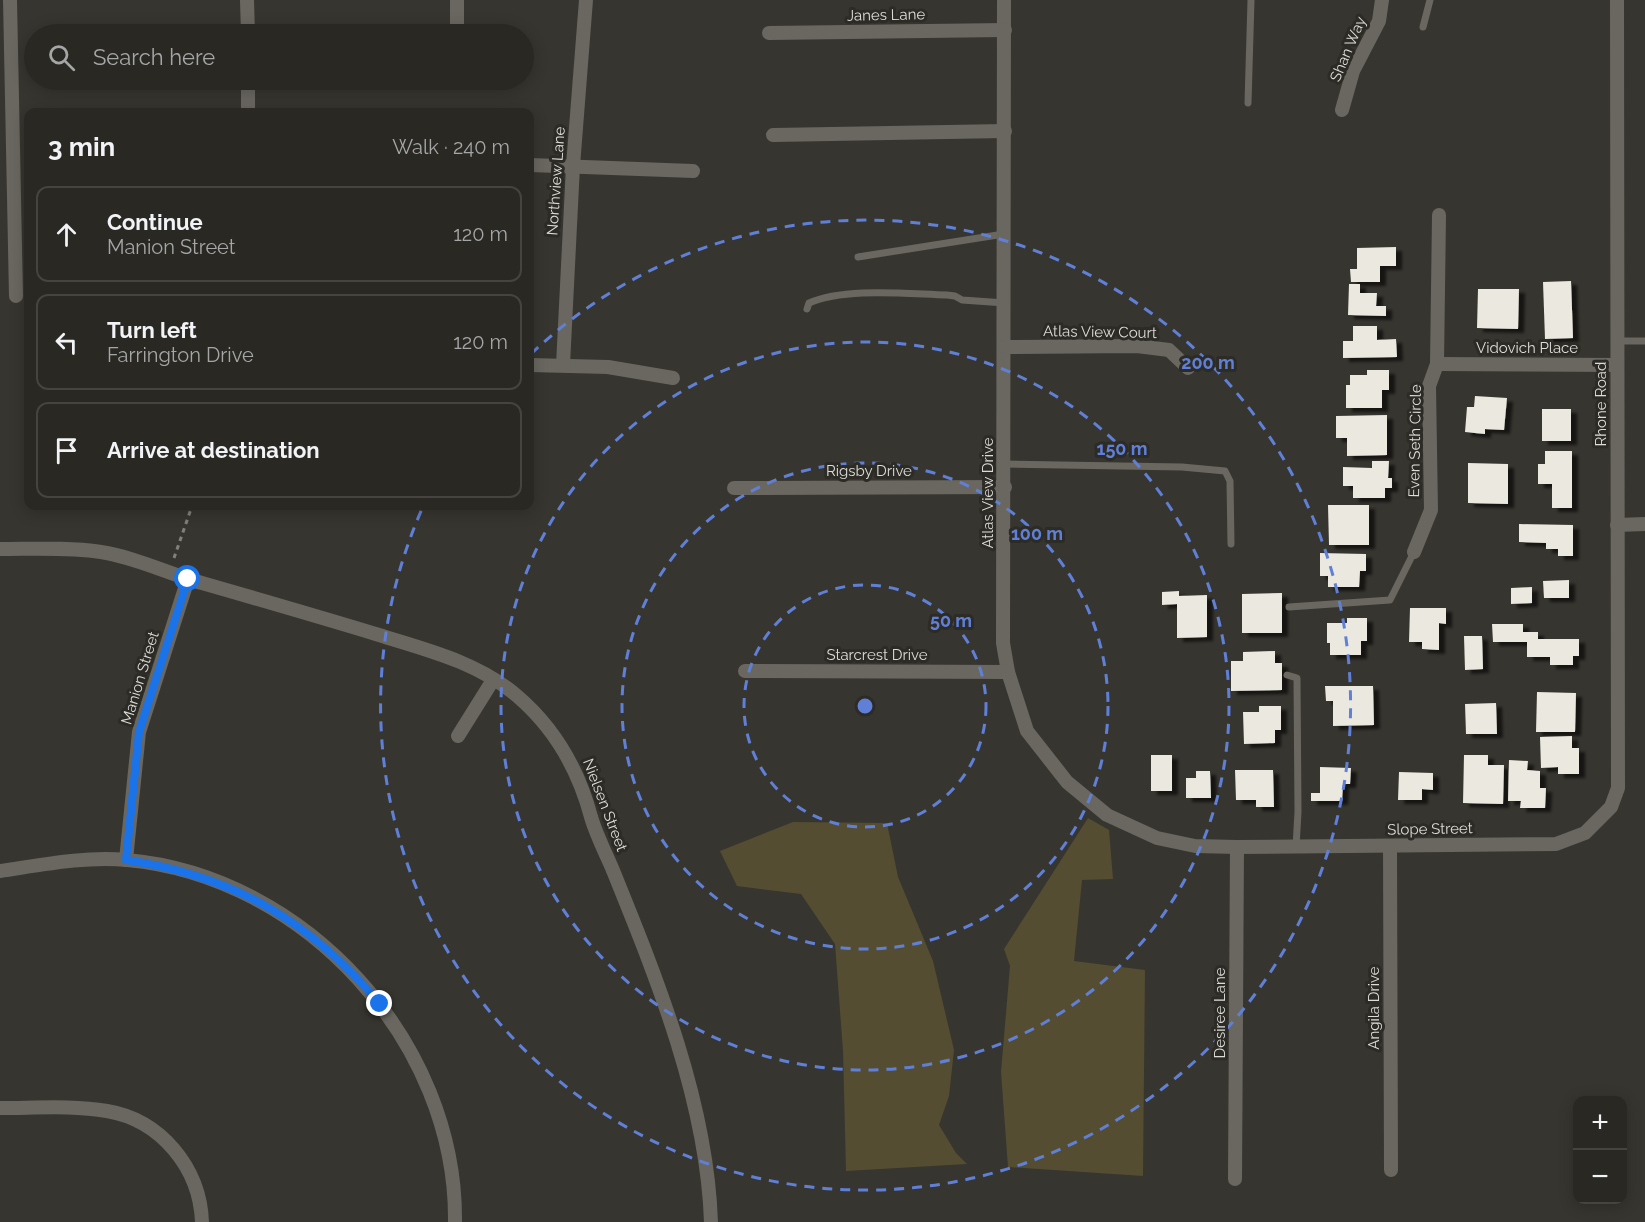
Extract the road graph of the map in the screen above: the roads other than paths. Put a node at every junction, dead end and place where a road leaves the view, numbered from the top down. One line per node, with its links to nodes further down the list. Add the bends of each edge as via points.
1 (10, 0): 27 (street)
2 (248, 0): 10 (street)
3 (457, 0): 11 (street)
4 (586, 0): 22 (street, Northview Lane)
5 (1004, 0): 13 (street, Atlas View Drive)
6 (1251, 0): 16 (lane)
7 (1382, 0): 18 (street, Shan Way, via 1379,21 1353,71)
8 (1430, 0): 12 (lane)
9 (1617, 0): 30 (street, Rhone Road)
10 (248, 24)
11 (457, 24)
12 (1423, 27)
13 (1005, 30): 14 (street, Janes Lane); 19 (street, Atlas View Drive)
14 (769, 33)
15 (248, 90): 17 (street)
16 (1248, 103)
17 (248, 108)
18 (1342, 110)
19 (1005, 131): 20 (street); 25 (street, Atlas View Drive)
20 (772, 135)
21 (534, 165): 22 (street)
22 (573, 166): 23 (street); 35 (street, Northview Lane)
23 (693, 171)
24 (1439, 215): 33 (street, Even Seth Circle)
25 (1005, 234): 26 (lane); 28 (street, Atlas View Drive)
26 (858, 257)
27 (16, 296)
28 (1005, 303): 29 (lane, via 947,295 861,294 820,298 809,303); 32 (street, Atlas View Drive)
29 (807, 309)
30 (1617, 341): 31 (lane); 36 (street, Rhone Road)
31 (1645, 341)
32 (1005, 347): 37 (street, Atlas View Court, via 1137,346 1169,350); 39 (street, Atlas View Drive)
33 (1437, 364): 36 (street, Vidovich Place); 46 (street, Even Seth Circle, via 1429,386 1431,510)
34 (534, 365): 35 (street)
35 (562, 365): 38 (street, via 608,367)
36 (1617, 365): 43 (street, Rhone Road)
37 (1188, 368)
38 (674, 378)
39 (1005, 464): 40 (street, Atlas View Drive); 44 (lane, via 1226,471 1230,481)
40 (1005, 487): 41 (street, Rigsby Drive); 50 (street, Atlas View Drive, via 1003,643)
41 (734, 488)
42 (1645, 524): 43 (street)
43 (1617, 525): 54 (street, Rhone Road, via 1618,788)
44 (1231, 544)
45 (0, 549): 47 (street, Nielsen Street, via 102,552)
46 (1414, 552): 48 (lane, via 1390,600)
47 (188, 579): 52 (street, Nielsen Street, via 452,658); 58 (street, Manion Street, via 139,732)
48 (1289, 606)
49 (746, 671): 50 (street, Starcrest Drive)
50 (1008, 672): 56 (street, Atlas View Drive, via 1027,731 1067,782 1107,814 1157,838 1195,846)
51 (1287, 675): 57 (lane, via 1298,678)
52 (494, 680): 53 (street); 65 (street, Nielsen Street, via 514,693 548,727 582,786 658,981 695,1107)
53 (458, 736)
54 (1611, 807): 55 (street, Slope Street, via 1585,833 1556,844)
55 (1389, 846): 57 (street, Slope Street); 61 (street, Angila Drive)
56 (1237, 847): 57 (street, Slope Street); 62 (street, Desiree Lane)
57 (1296, 848)
58 (126, 860): 59 (street, via 68,862); 64 (street, via 213,881 268,906 317,940 361,981 405,1043 433,1101 449,1162)
59 (0, 871)
60 (0, 1108): 63 (street, via 91,1109 139,1122 166,1141 186,1167 199,1197)
61 (1391, 1170)
62 (1235, 1179)
63 (202, 1222)
64 (455, 1222)
65 (711, 1222)

